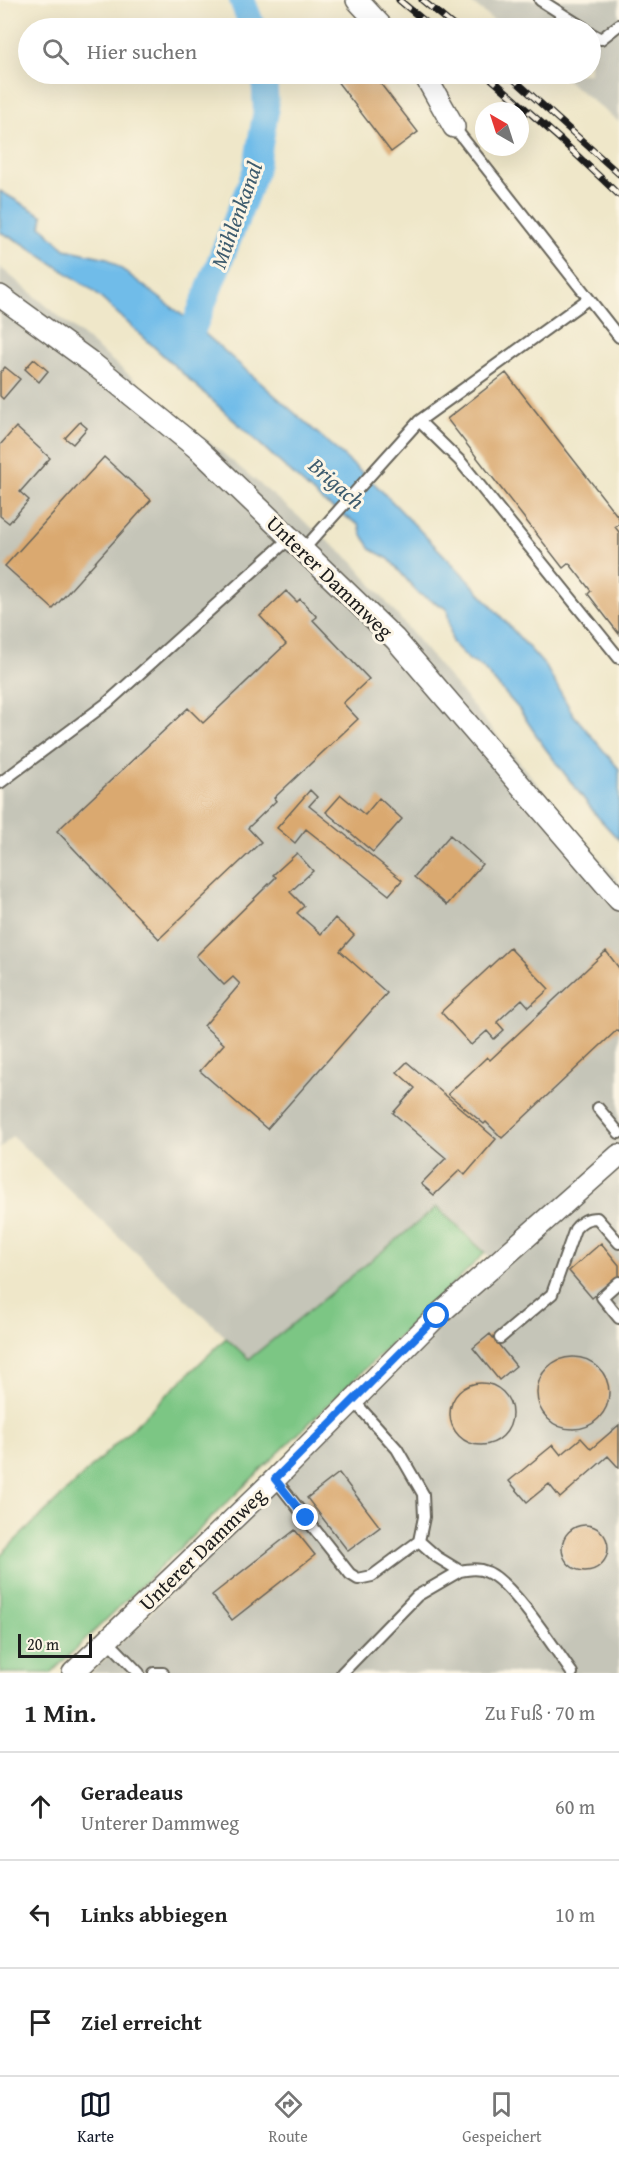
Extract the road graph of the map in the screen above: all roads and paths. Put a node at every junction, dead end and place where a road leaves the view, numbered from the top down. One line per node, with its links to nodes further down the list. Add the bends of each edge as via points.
1 (357, 0): 3 (street)
2 (540, 0): 4 (lane)
3 (374, 18)
4 (568, 18)
5 (619, 25): 6 (lane)
6 (601, 39)
7 (429, 84): 8 (street)
8 (453, 127): 10 (lane)
9 (0, 296): 13 (street, Unterer Dammweg, via 92,363 198,449)
10 (588, 299): 11 (lane); 12 (lane)
11 (619, 337)
12 (419, 421): 13 (lane, via 318,534); 14 (lane, via 460,461)
13 (296, 544): 15 (lane, via 106,703); 16 (street, Unterer Dammweg, via 395,639)
14 (619, 658)
15 (0, 783)
16 (619, 900)
17 (598, 1108): 18 (lane)
18 (618, 1129)
19 (619, 1155): 24 (street, Unterer Dammweg, via 437,1316)
20 (619, 1243): 23 (lane, via 597,1218 580,1223 574,1229 552,1294)
21 (619, 1282): 22 (lane, via 602,1296)
22 (619, 1318)
23 (500, 1338)
24 (353, 1400): 25 (street, Unterer Dammweg); 26 (lane, via 397,1449 423,1494)
25 (275, 1479): 26 (lane, via 358,1579 372,1576); 28 (street, Unterer Dammweg)
26 (419, 1541): 27 (lane)
27 (460, 1571): 33 (lane, via 417,1596); 34 (lane, via 474,1568 489,1572 516,1597)
28 (107, 1640): 29 (street, Unterer Dammweg); 30 (lane)
29 (73, 1673)
30 (139, 1673)
31 (154, 1673): 32 (lane)
32 (163, 1673)
33 (342, 1673)
34 (572, 1673)

